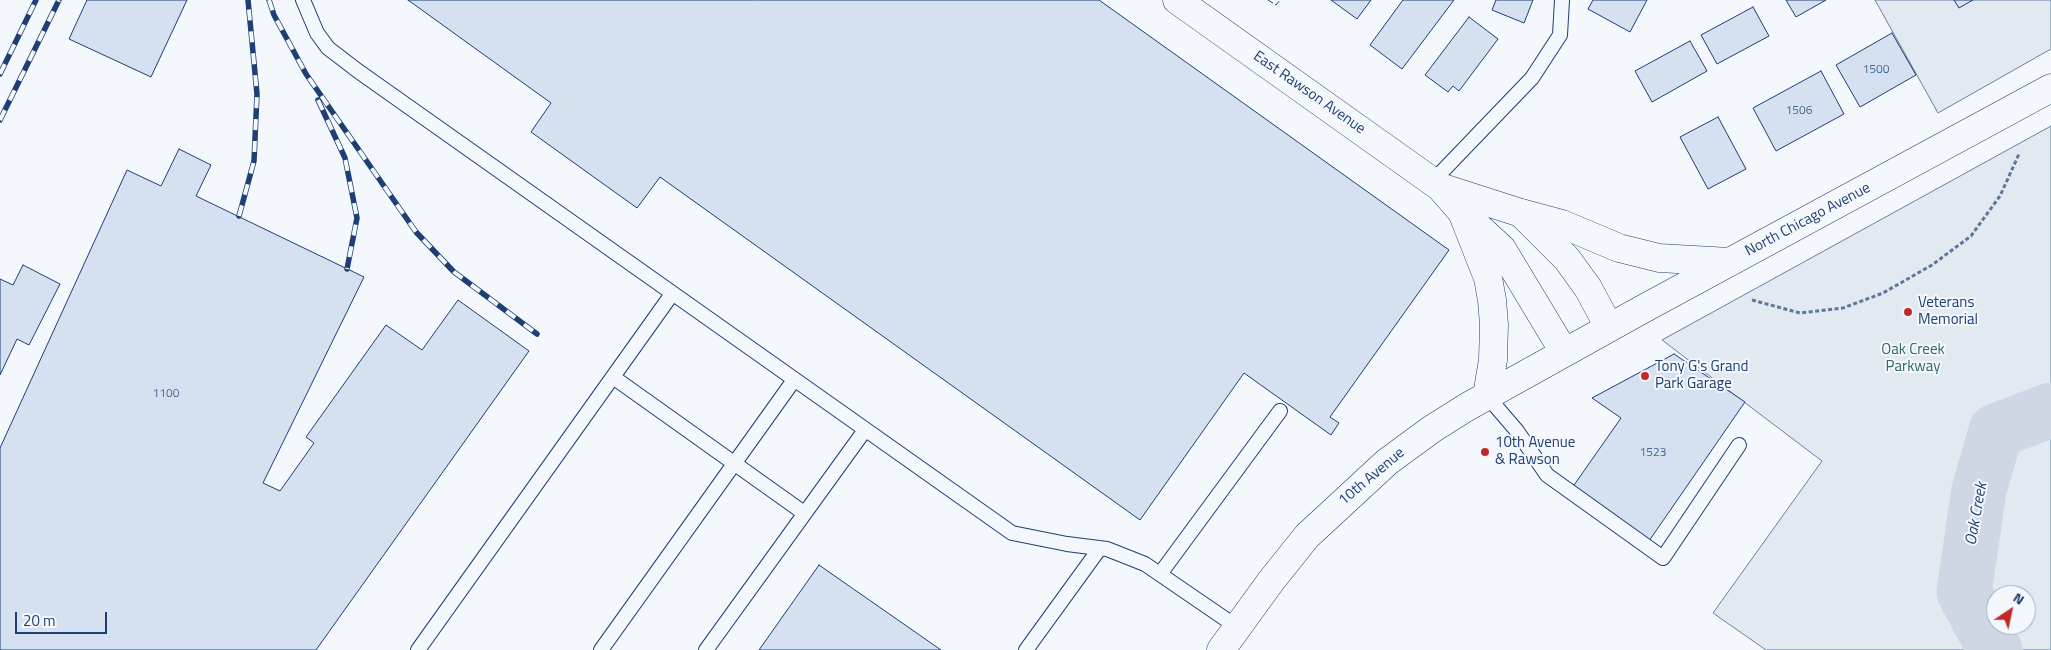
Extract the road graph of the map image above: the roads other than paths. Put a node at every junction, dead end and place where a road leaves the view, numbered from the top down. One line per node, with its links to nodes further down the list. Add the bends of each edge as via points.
1 (303, 0): 9 (lane, via 317,33 328,48)
2 (1177, 0): 5 (main road, East Rawson Avenue)
3 (1562, 0): 5 (lane, via 1560,34 1532,78)
4 (2051, 88): 8 (main road, North Chicago Avenue)
5 (1437, 184): 6 (main road, East Rawson Avenue); 7 (main road, East Rawson Avenue)
6 (1462, 212): 11 (main road, East Rawson Avenue, via 1502,249); 14 (main road, via 1488,278 1492,300 1493,360)
7 (1521, 213): 8 (main road, via 1562,224 1619,248 1659,258); 10 (main road, East Rawson Avenue, via 1567,259 1588,288)
8 (1730, 262): 10 (main road, North Chicago Avenue)
9 (672, 294): 12 (lane); 13 (lane)
10 (1609, 327): 11 (main road, North Chicago Avenue)
11 (1564, 352): 14 (main road, 10th Avenue)
12 (613, 376): 18 (lane); 23 (lane)
13 (794, 380): 16 (lane); 18 (lane)
14 (1487, 396): 17 (lane, via 1517,431 1547,476 1663,558); 22 (main road, 10th Avenue, via 1393,457 1345,499 1306,536)
15 (1280, 411): 21 (lane)
16 (865, 430): 19 (lane); 20 (lane, via 1012,533)
17 (1739, 445)
18 (735, 464): 19 (lane); 24 (lane)
19 (804, 514): 25 (lane)
20 (1100, 548): 21 (lane, via 1145,564); 26 (lane)
21 (1160, 574): 22 (lane)
22 (1237, 627): 27 (main road, 10th Avenue)
23 (418, 650)
24 (601, 650)
25 (706, 650)
26 (1026, 650)
27 (1220, 650)

